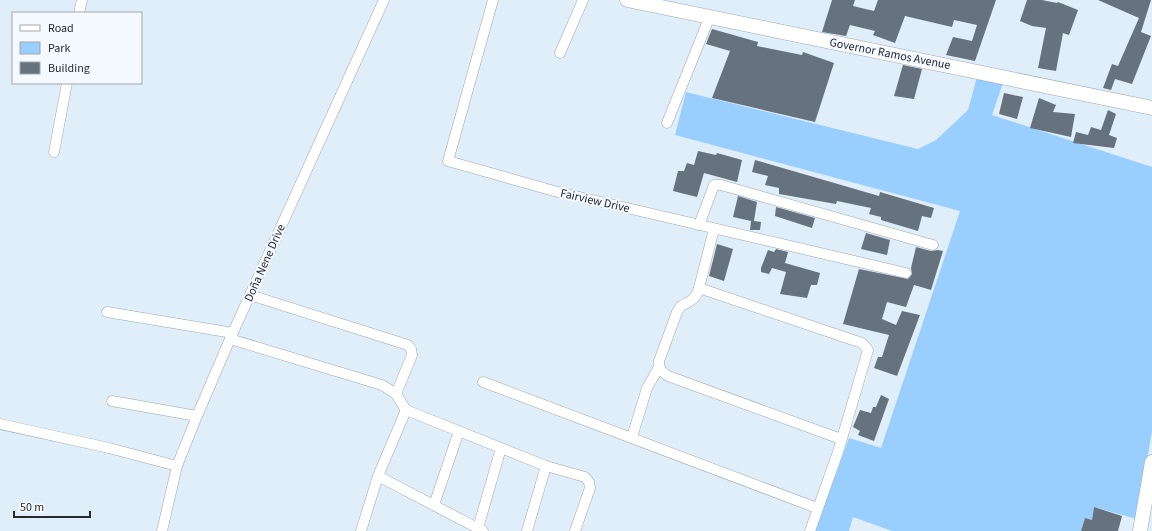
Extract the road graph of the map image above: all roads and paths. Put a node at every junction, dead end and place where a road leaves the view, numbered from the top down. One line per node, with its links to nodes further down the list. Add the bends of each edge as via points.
1 (82, 0): 6 (street)
2 (384, 0): 18 (street, Doña Nene Drive)
3 (493, 0): 13 (street, Fairview Drive, via 448,161 554,191)
4 (583, 0): 8 (street)
5 (627, 0): 7 (main road, Governor Ramos Avenue)
6 (80, 12)
7 (710, 16): 10 (main road, Governor Ramos Avenue); 11 (street)
8 (560, 53)
9 (67, 84): 12 (street)
10 (1152, 108)
11 (667, 123)
12 (54, 152)
13 (699, 225): 14 (street, Fairview Drive); 15 (street, via 714,185 721,185)
14 (714, 229): 16 (street, Fairview Drive); 17 (street)
15 (933, 245)
16 (906, 273)
17 (700, 288): 21 (street, via 692,302 681,306 677,312 659,361); 30 (street, via 866,346 868,353)
18 (250, 295): 20 (street, Doña Nene Drive); 23 (street, via 408,346 412,355)
19 (107, 312): 20 (street)
20 (231, 336): 23 (street, via 382,385); 26 (street, Doña Nene Drive)
21 (659, 368): 29 (street, via 648,388); 30 (street, via 668,376)
22 (483, 382): 29 (street)
23 (396, 394): 25 (street)
24 (112, 401): 26 (street)
25 (406, 410): 28 (street); 35 (street)
26 (197, 416): 33 (street, Doña Nene Drive)
27 (0, 424): 33 (street)
28 (460, 431): 31 (street); 36 (street)
29 (632, 437): 37 (street)
30 (841, 439): 37 (street)
31 (501, 448): 34 (street); 38 (street)
32 (1152, 462): 44 (main road)
33 (177, 466): 39 (street, Doña Nene Drive)
34 (546, 466): 41 (street); 42 (street, via 585,477 589,482 590,488)
35 (378, 476): 36 (street); 40 (street)
36 (434, 505): 38 (street)
37 (817, 508): 43 (street)
38 (480, 530)
39 (162, 531)
40 (361, 531)
41 (527, 531)
42 (575, 531)
43 (810, 531)
44 (1140, 531)

